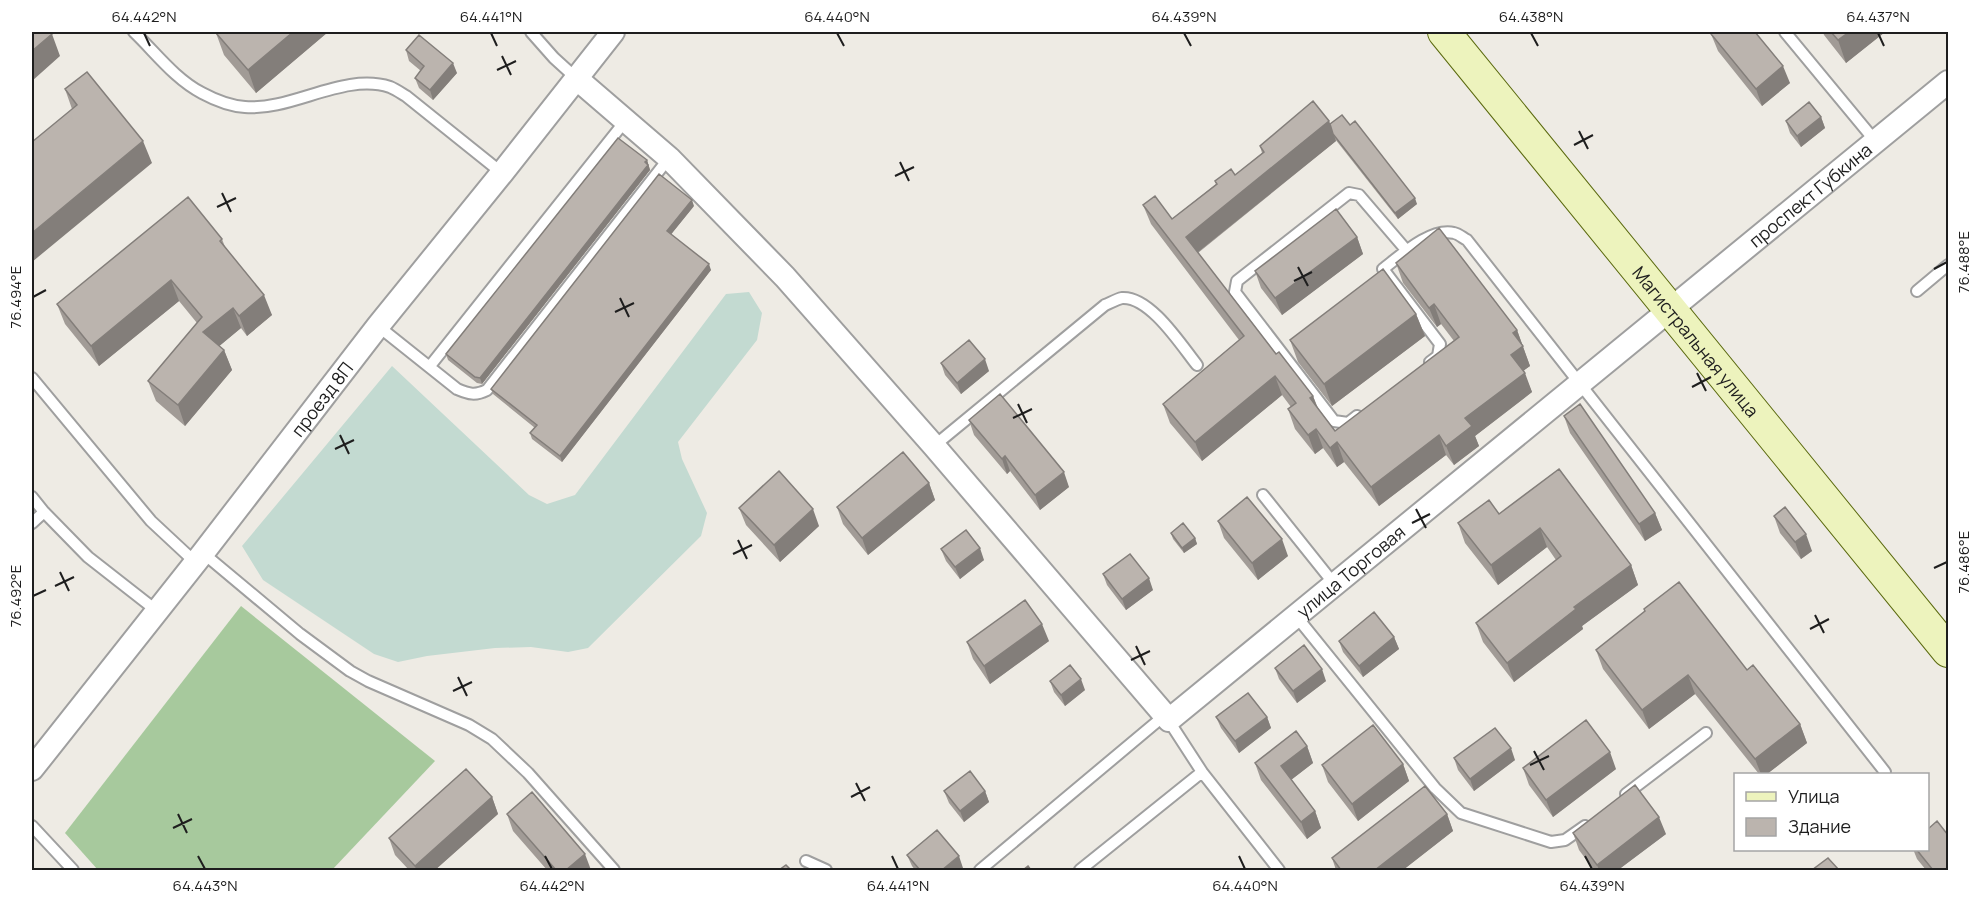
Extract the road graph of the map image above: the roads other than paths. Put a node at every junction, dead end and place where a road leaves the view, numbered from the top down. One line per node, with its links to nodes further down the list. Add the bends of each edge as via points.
1 (134, 32): 11 (lane, via 186,83 228,104 264,106 351,86 390,87)
2 (531, 32): 6 (lane)
3 (613, 32): 6 (street, проезд 8П)
4 (1444, 32): 15 (main road, Магистральная улица)
5 (1785, 32): 9 (lane)
6 (576, 78): 8 (street); 11 (street, проезд 8П)
7 (1948, 82): 9 (street, проспект Губкина)
8 (626, 120): 10 (street); 18 (lane)
9 (1876, 142): 15 (street, проспект Губкина)
10 (669, 158): 18 (lane, via 487,390 470,394); 23 (street, via 785,277)
11 (502, 173): 16 (street, проезд 8П)
12 (1407, 251): 19 (lane, via 1379,272 1440,344 1438,356); 21 (lane, via 1441,232 1455,233 1467,240); 22 (lane, via 1359,195 1349,193 1237,280 1235,292 1283,347 1334,421 1348,423)
13 (1948, 265): 14 (lane)
14 (1917, 291)
15 (1672, 309): 21 (street, улица Торговая); 32 (main road, Магистральная улица)
16 (378, 326): 18 (lane); 28 (street, проезд 8П)
17 (1197, 365): 23 (lane, via 1148,306 1121,298 1105,305)
18 (430, 366)
19 (1420, 369)
20 (32, 378): 28 (lane, via 151,521)
21 (1581, 383): 29 (street, улица Торговая); 37 (lane)
22 (1366, 409)
23 (934, 446): 33 (street)
24 (1263, 495): 29 (lane)
25 (32, 497): 26 (lane)
26 (44, 512): 27 (lane); 30 (lane, via 88,558)
27 (32, 523)
28 (199, 557): 30 (street, проезд 8П); 43 (lane, via 350,670 469,724 492,739 528,773)
29 (1335, 585): 31 (street, улица Торговая)
30 (157, 611): 35 (street, проезд 8П)
31 (1296, 616): 33 (street, улица Торговая); 39 (lane, via 1435,788 1461,813 1551,842 1565,840)
32 (1948, 651)
33 (1167, 718): 36 (lane); 45 (lane)
34 (1706, 733): 38 (lane)
35 (32, 769)
36 (1202, 772): 46 (lane); 47 (lane)
37 (1885, 772)
38 (1616, 802)
39 (1597, 816)
40 (32, 826): 42 (lane)
41 (807, 861): 44 (lane)
42 (73, 870)
43 (614, 870)
44 (826, 870)
45 (980, 870)
46 (1080, 870)
47 (1279, 870)

